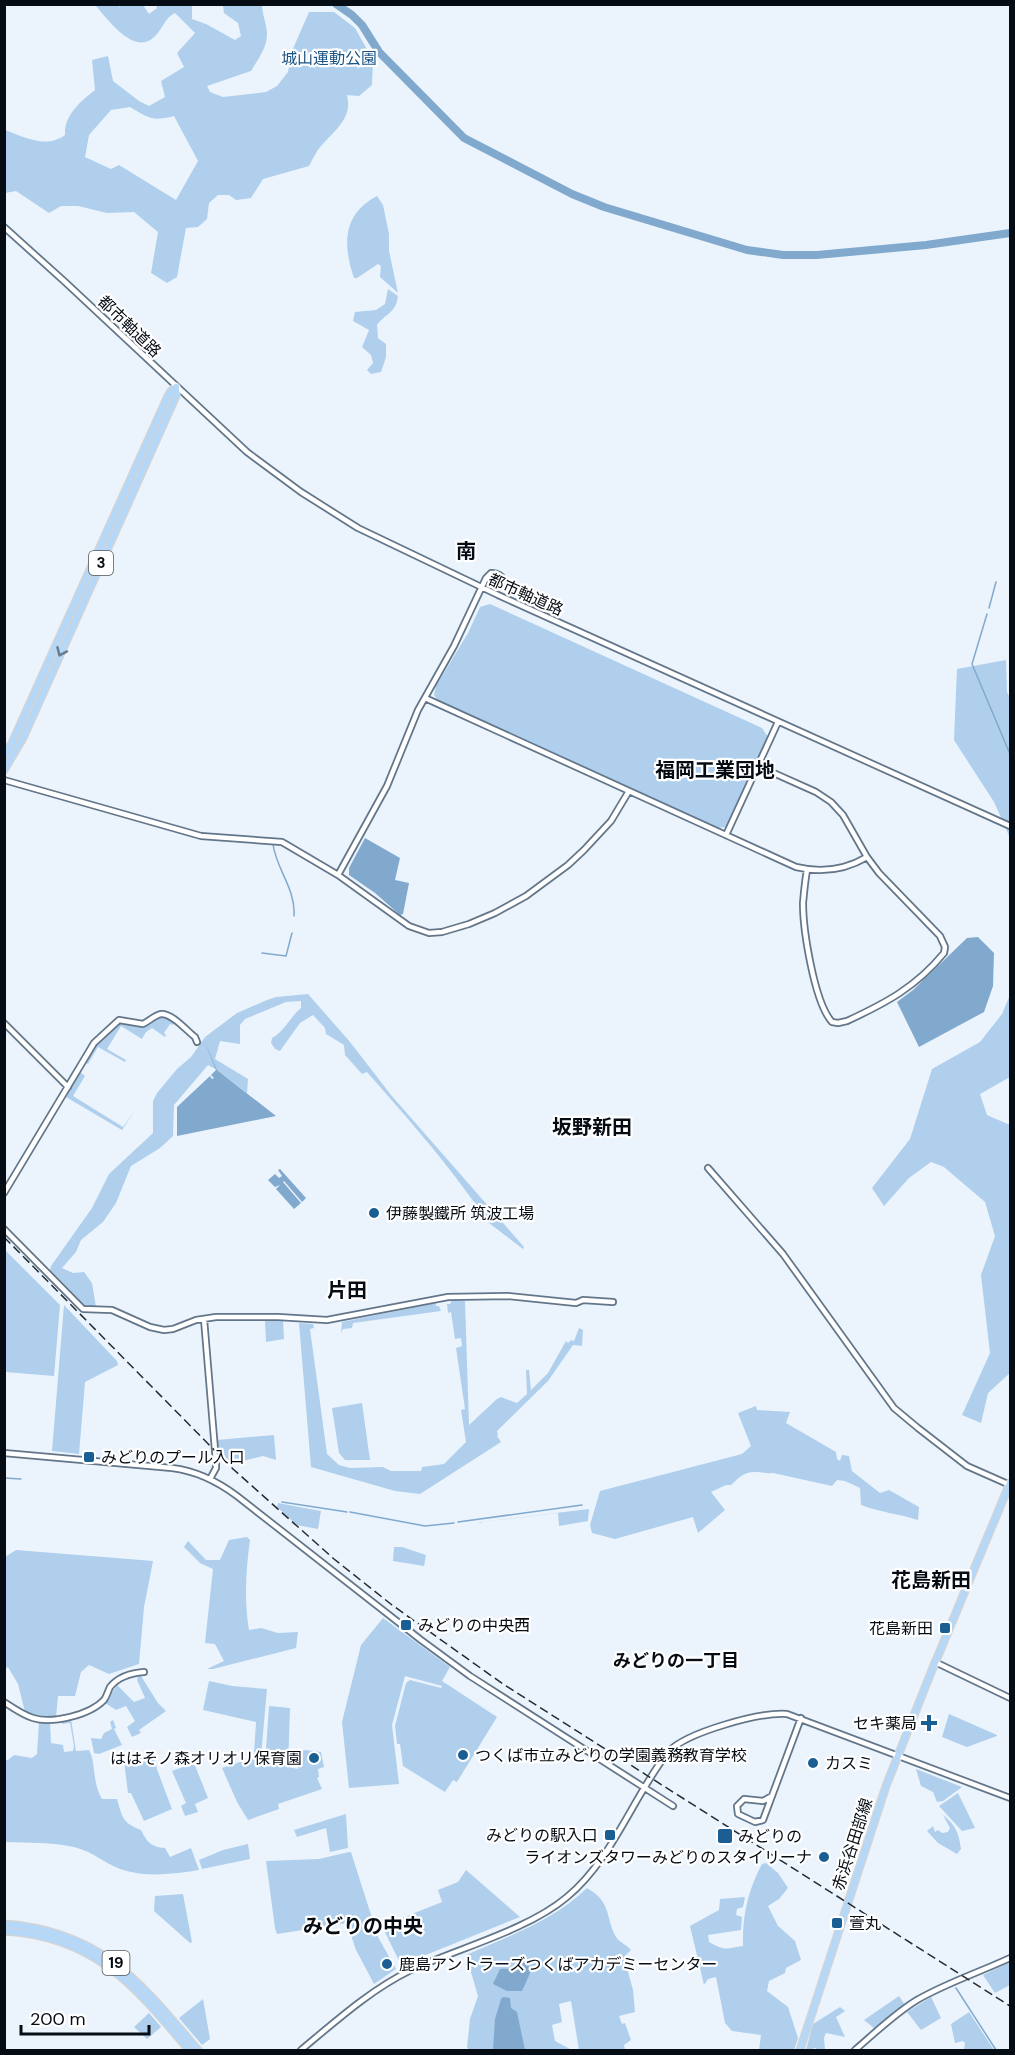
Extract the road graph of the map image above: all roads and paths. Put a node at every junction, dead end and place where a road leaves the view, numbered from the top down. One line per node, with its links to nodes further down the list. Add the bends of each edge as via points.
1 (4, 227): 2 (street, 都市軸道路)
2 (176, 387): 3 (street, 都市軸道路, via 247,452 310,498 365,532); 7 (main road, 3, via 167,399); 9 (main road, 3, one-way to 9, via 176,396 28,727)
3 (482, 587): 4 (street, via 494,573); 5 (street); 6 (street, 都市軸道路)
4 (519, 590)
5 (425, 698): 11 (street); 16 (street, via 387,786)
6 (778, 722): 8 (street); 12 (street, 都市軸道路)
7 (4, 756)
8 (758, 766): 13 (street); 14 (street, via 831,802)
9 (4, 770)
10 (4, 780): 16 (street, via 201,836 282,842)
11 (629, 791): 13 (street); 16 (street, via 611,821 568,865 511,905 449,930 415,930)
12 (1011, 826)
13 (726, 835): 15 (street)
14 (867, 857): 15 (street, via 844,868); 15 (street, via 940,936 945,950 902,994 842,1023 829,1019 812,968 803,904)
15 (807, 870)
16 (338, 875)
17 (4, 1023): 19 (street)
18 (196, 1042): 19 (street, via 169,1016 158,1015 143,1024 119,1020 94,1043)
19 (68, 1087): 21 (street)
20 (708, 1168): 27 (street, via 783,1254 894,1408 967,1466)
21 (4, 1193)
22 (4, 1229): 24 (street, via 83,1309 112,1310 164,1330)
23 (613, 1302): 24 (street, via 448,1297 338,1320)
24 (204, 1319): 26 (street, via 216,1462)
25 (4, 1454): 26 (street, via 172,1467)
26 (210, 1479): 34 (street, via 436,1652)
27 (1010, 1484): 28 (main road, 赤浜谷田部線)
28 (935, 1662): 30 (street); 33 (main road, 赤浜谷田部線)
29 (144, 1672): 31 (street, via 119,1679 103,1700 78,1715 36,1719)
30 (1011, 1698)
31 (4, 1702)
32 (801, 1718): 33 (street); 34 (street, via 770,1714 690,1736 669,1750); 35 (street)
33 (898, 1755): 36 (street); 46 (main road, 赤浜谷田部線)
34 (644, 1788): 38 (street); 45 (street, via 596,1866 563,1901 392,1981)
35 (772, 1796): 37 (street); 39 (street)
36 (1011, 1798)
37 (762, 1801): 39 (street); 39 (street, via 744,1799 737,1806 738,1814 759,1822)
38 (673, 1806)
39 (767, 1809)
40 (4, 1924): 44 (main road, 19, via 62,1935 105,1955 140,1984)
41 (4, 1931): 43 (main road, 19, via 51,1938 100,1960 136,1989)
42 (1011, 1958): 47 (street, via 915,2001)
43 (189, 2050)
44 (198, 2050)
45 (301, 2050)
46 (800, 2050)
47 (855, 2050)

